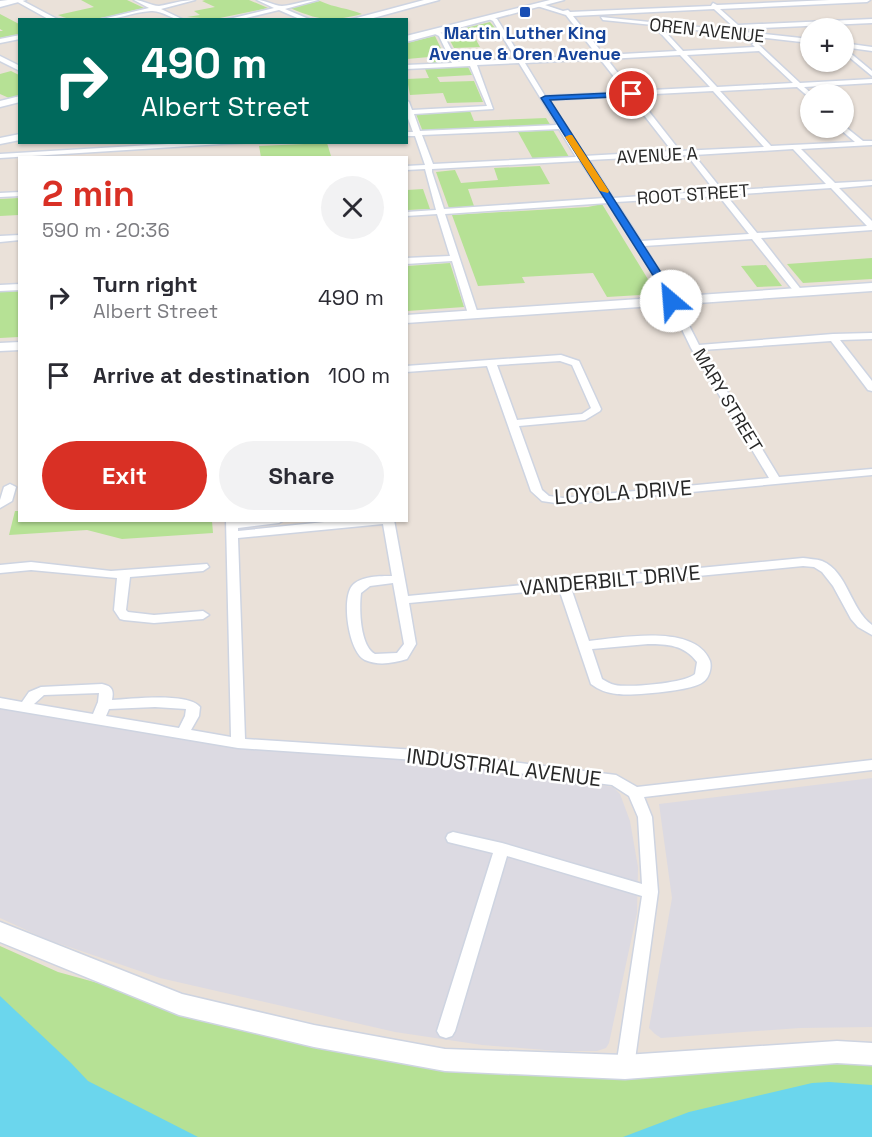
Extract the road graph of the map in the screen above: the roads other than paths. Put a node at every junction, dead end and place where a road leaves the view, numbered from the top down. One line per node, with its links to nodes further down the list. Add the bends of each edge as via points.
1 (19, 0): 12 (main road); 19 (street)
2 (137, 0): 16 (street)
3 (192, 0): 16 (street)
4 (260, 0): 17 (street)
5 (315, 0): 17 (street)
6 (435, 0): 24 (main road)
7 (516, 0): 14 (main road)
8 (558, 0): 14 (main road); 18 (street)
9 (708, 0): 15 (street)
10 (858, 0): 11 (street); 15 (street)
11 (867, 3)
12 (0, 4)
13 (522, 5): 14 (main road); 18 (main road); 25 (main road)
14 (537, 6): 18 (street, OREN AVENUE)
15 (716, 7): 18 (street); 28 (street)
16 (155, 8): 20 (street); 21 (street)
17 (279, 8): 22 (street); 23 (street)
18 (563, 13): 27 (street, OREN AVENUE); 42 (street)
19 (52, 18)
20 (110, 18)
21 (177, 18)
22 (236, 18)
23 (303, 18)
24 (361, 18)
25 (490, 18): 30 (main road); 45 (street, MARY STREET)
26 (872, 21): 28 (street)
27 (655, 24): 29 (street, OREN AVENUE); 41 (street)
28 (738, 27): 29 (street); 31 (street)
29 (701, 29): 31 (street, OREN AVENUE)
30 (434, 32): 33 (main road); 47 (street, via 441,35)
31 (745, 34): 35 (street, OREN AVENUE); 39 (street)
32 (18, 37): 34 (street)
33 (408, 38)
34 (0, 41)
35 (800, 41)
36 (872, 43): 37 (street)
37 (854, 45)
38 (854, 47): 40 (street)
39 (760, 49): 41 (street); 53 (street)
40 (872, 49)
41 (682, 53): 42 (street); 54 (street)
42 (602, 57): 45 (street); 55 (street)
43 (854, 57): 51 (street)
44 (0, 58): 48 (street)
45 (522, 61): 46 (street); 56 (street, MARY STREET)
46 (472, 64): 47 (street); 60 (street, via 490,108)
47 (456, 65): 49 (street)
48 (18, 67): 50 (street)
49 (408, 67)
50 (0, 70)
51 (872, 74)
52 (872, 81): 53 (street)
53 (798, 85): 54 (street)
54 (715, 90): 55 (street); 72 (street)
55 (632, 94): 56 (street); 74 (street)
56 (545, 98): 61 (street, MARY STREET)
57 (18, 100): 58 (main road)
58 (0, 104)
59 (408, 107): 60 (street)
60 (410, 112): 63 (street)
61 (563, 127): 63 (street); 76 (street, MARY STREET)
62 (408, 134): 63 (street)
63 (418, 134): 78 (street)
64 (18, 136): 66 (main road)
65 (854, 137): 67 (street)
66 (0, 141)
67 (861, 143): 68 (street, AVENUE A); 71 (street, AVENUE A)
68 (872, 143)
69 (179, 144): 70 (street)
70 (144, 145): 75 (street)
71 (795, 147): 72 (street, AVENUE A); 80 (street)
72 (770, 149): 73 (street, AVENUE A)
73 (689, 153): 74 (street, AVENUE A); 81 (street)
74 (678, 154): 76 (street, AVENUE A)
75 (0, 156)
76 (584, 159): 78 (street, AVENUE A); 84 (street, MARY STREET)
77 (408, 168): 78 (street, AVENUE A)
78 (428, 168): 85 (street)
79 (872, 183): 80 (street, ROOT STREET)
80 (832, 185): 81 (street, ROOT STREET); 87 (street)
81 (720, 192): 84 (street, ROOT STREET); 88 (street)
82 (18, 194): 83 (street)
83 (0, 195)
84 (610, 199): 85 (street, ROOT STREET); 91 (street, MARY STREET)
85 (440, 212): 86 (street, ROOT STREET); 92 (street)
86 (408, 214)
87 (872, 227): 88 (street)
88 (755, 236): 91 (street); 97 (street)
89 (18, 237): 90 (street)
90 (0, 239)
91 (638, 244): 98 (street, MARY STREET)
92 (456, 258): 93 (street); 99 (street)
93 (408, 261)
94 (18, 287): 96 (street)
95 (872, 287): 97 (main road)
96 (0, 288)
97 (799, 292): 98 (main road)
98 (671, 301): 99 (main road); 105 (street, MARY STREET)
99 (473, 314): 100 (main road)
100 (408, 319)
101 (869, 335): 102 (street)
102 (833, 337): 105 (street); 108 (street)
103 (18, 346): 104 (main road)
104 (0, 347)
105 (696, 348): 111 (street, MARY STREET)
106 (491, 363): 107 (street); 109 (street, LOYOLA DRIVE); 109 (street, via 561,358 576,363 596,409 585,417)
107 (408, 369)
108 (872, 388)
109 (513, 423): 111 (street, LOYOLA DRIVE, via 537,491 546,499 563,501)
110 (872, 472): 111 (street, LOYOLA DRIVE)
111 (775, 480)
112 (10, 487): 113 (street, via 6,501)
113 (0, 505)
114 (266, 522): 117 (street)
115 (342, 522): 117 (street)
116 (386, 522): 121 (street)
117 (232, 527): 132 (street)
118 (203, 567): 120 (street)
119 (0, 569): 120 (street, via 35,566 65,572)
120 (124, 574): 124 (street, via 120,610 124,616 154,619)
121 (398, 579): 123 (street); 123 (street, via 364,584 354,591 360,648 369,657 402,656 410,644)
122 (564, 584): 123 (street, VANDERBILT DRIVE); 125 (street, VANDERBILT DRIVE, via 803,562 818,564 830,574 858,622); 126 (street)
123 (402, 600)
124 (203, 615)
125 (871, 631)
126 (585, 646): 126 (street, via 596,681 608,689 685,685 698,680 704,669 695,650 675,640)
127 (0, 703): 129 (street, INDUSTRIAL AVENUE)
128 (105, 705): 129 (street, via 106,690 92,687 41,691); 130 (street); 131 (street, via 189,705 194,710)
129 (25, 707): 130 (street, INDUSTRIAL AVENUE)
130 (98, 719): 131 (street, INDUSTRIAL AVENUE)
131 (183, 733): 132 (street, INDUSTRIAL AVENUE)
132 (238, 742): 134 (street, INDUSTRIAL AVENUE, via 416,755 616,780)
133 (872, 765): 134 (street)
134 (635, 793): 137 (street, via 645,817)
135 (453, 838): 136 (street)
136 (502, 849): 137 (street); 139 (street)
137 (650, 892): 141 (street)
138 (0, 932): 141 (main road, via 179,1004 314,1036 445,1060)
139 (446, 1031)
140 (872, 1054): 141 (main road, via 837,1052)
141 (625, 1067)

